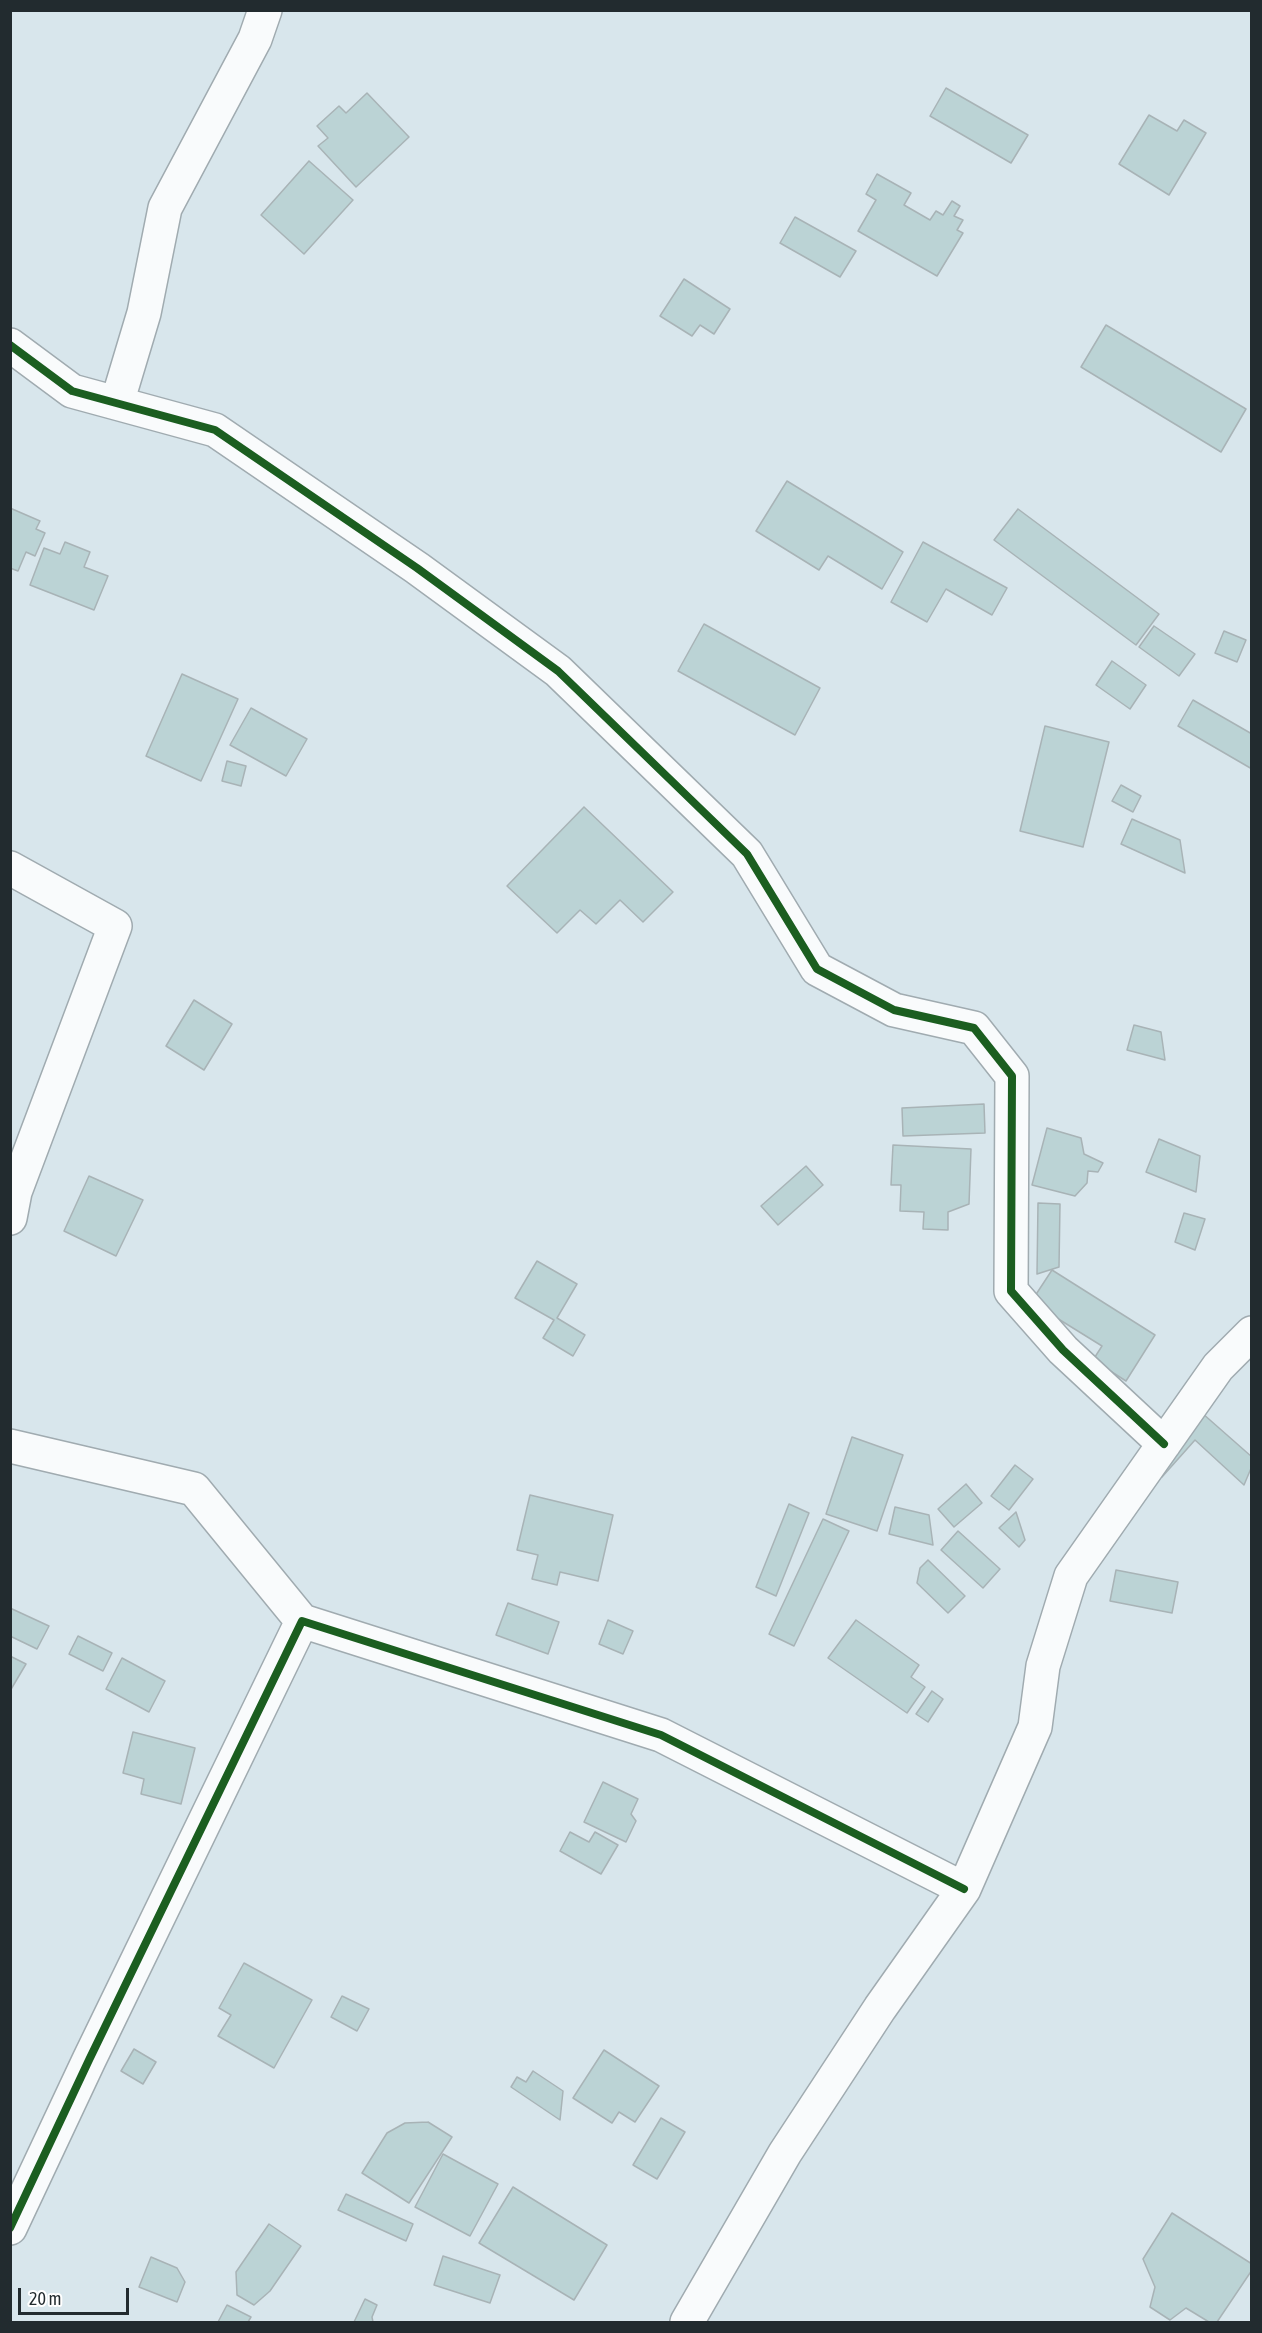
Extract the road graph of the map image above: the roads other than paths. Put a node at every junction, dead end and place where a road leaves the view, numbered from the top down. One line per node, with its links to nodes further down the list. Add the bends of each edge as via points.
1 (265, 10): 3 (street, via 255,39 165,208 144,313)
2 (10, 345): 3 (street, via 72,391)
3 (117, 403): 7 (street, via 214,430 417,568 558,671 747,854 817,969 894,1010 975,1028 1012,1076 1011,1291 1063,1350)
4 (10, 868): 5 (street, via 114,926 15,1192)
5 (10, 1218)
6 (1251, 1333): 7 (street, via 1218,1367)
7 (1164, 1444): 10 (street, via 1071,1576 1042,1666 1035,1727)
8 (10, 1446): 9 (street, via 194,1489)
9 (302, 1620): 10 (street, via 661,1736); 11 (street)
10 (964, 1889): 12 (street, via 785,2153)
11 (10, 2228)
12 (687, 2322)

